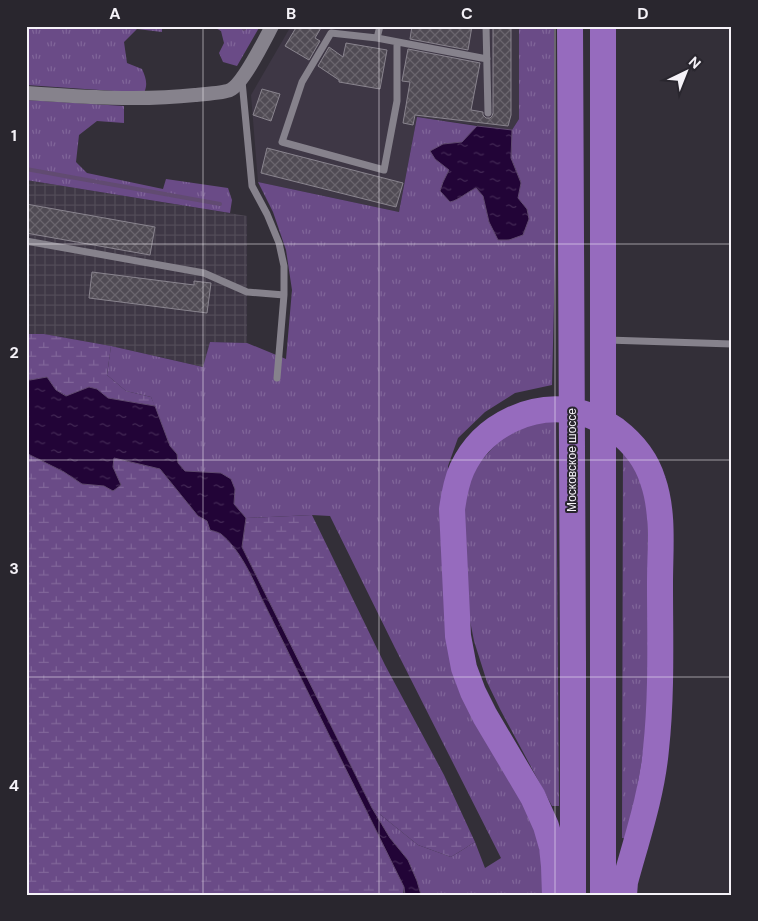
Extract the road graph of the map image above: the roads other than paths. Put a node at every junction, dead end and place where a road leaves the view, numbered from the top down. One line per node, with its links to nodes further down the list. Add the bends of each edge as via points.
1 (272, 26): 9 (street)
2 (380, 26): 6 (lane)
3 (486, 26): 8 (lane)
4 (570, 26): 18 (highway, Московское шоссе)
5 (603, 26): 14 (highway)
6 (377, 38): 7 (lane); 7 (lane, via 331,33 302,82 282,142 384,170 397,101)
7 (397, 42): 8 (lane)
8 (487, 59): 11 (lane)
9 (242, 79): 10 (street, via 230,90 172,98); 13 (lane, via 252,186 280,243)
10 (26, 94)
11 (488, 113)
12 (26, 241): 13 (lane, via 204,273 247,292)
13 (284, 295): 16 (lane)
14 (602, 340): 15 (lane); 19 (highway)
15 (732, 344)
16 (277, 378)
17 (555, 895): 20 (highway, via 552,847 546,826 533,797 485,716 464,668 458,636 452,509 463,468 489,434 527,414 555,409 584,413 610,426 640,455 648,467 657,494 660,524 659,715 651,783)
18 (573, 895)
19 (603, 895)
20 (624, 895)

